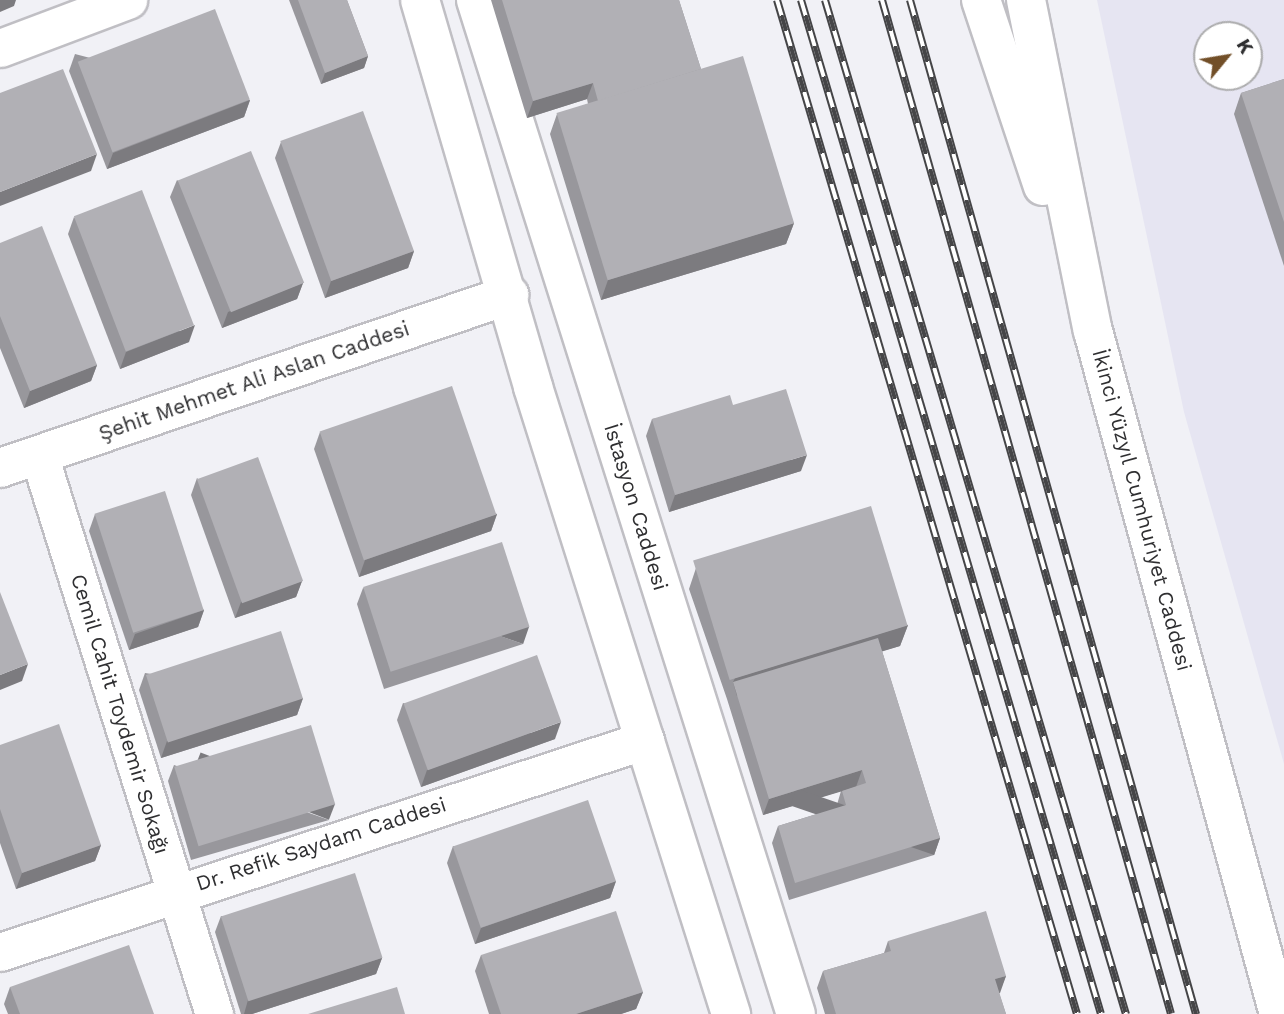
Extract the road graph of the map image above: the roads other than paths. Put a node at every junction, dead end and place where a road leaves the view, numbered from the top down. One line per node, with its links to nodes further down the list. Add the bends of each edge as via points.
1 (128, 0): 6 (street)
2 (420, 0): 7 (main road)
3 (476, 0): 16 (main road, İstasyon Caddesi)
4 (981, 0): 8 (main road)
5 (1026, 0): 8 (main road, İkinci Yüzyıl Cumhuriyet Caddesi)
6 (0, 48)
7 (509, 295): 9 (main road, Şehit Mehmet Ali Aslan Caddesi); 11 (main road)
8 (1093, 331): 17 (main road, İkinci Yüzyıl Cumhuriyet Caddesi)
9 (39, 455): 10 (main road, Şehit Mehmet Ali Aslan Caddesi); 12 (street, Cemil Cahit Toydemir Sokağı)
10 (0, 468)
11 (645, 740): 12 (street, Dr. Refik Saydam Caddesi); 15 (main road)
12 (175, 891): 13 (street, Dr. Refik Saydam Caddesi); 14 (street, Cemil Cahit Toydemir Sokağı)
13 (0, 952)
14 (214, 1014)
15 (730, 1014)
16 (796, 1014)
17 (1279, 1014)

